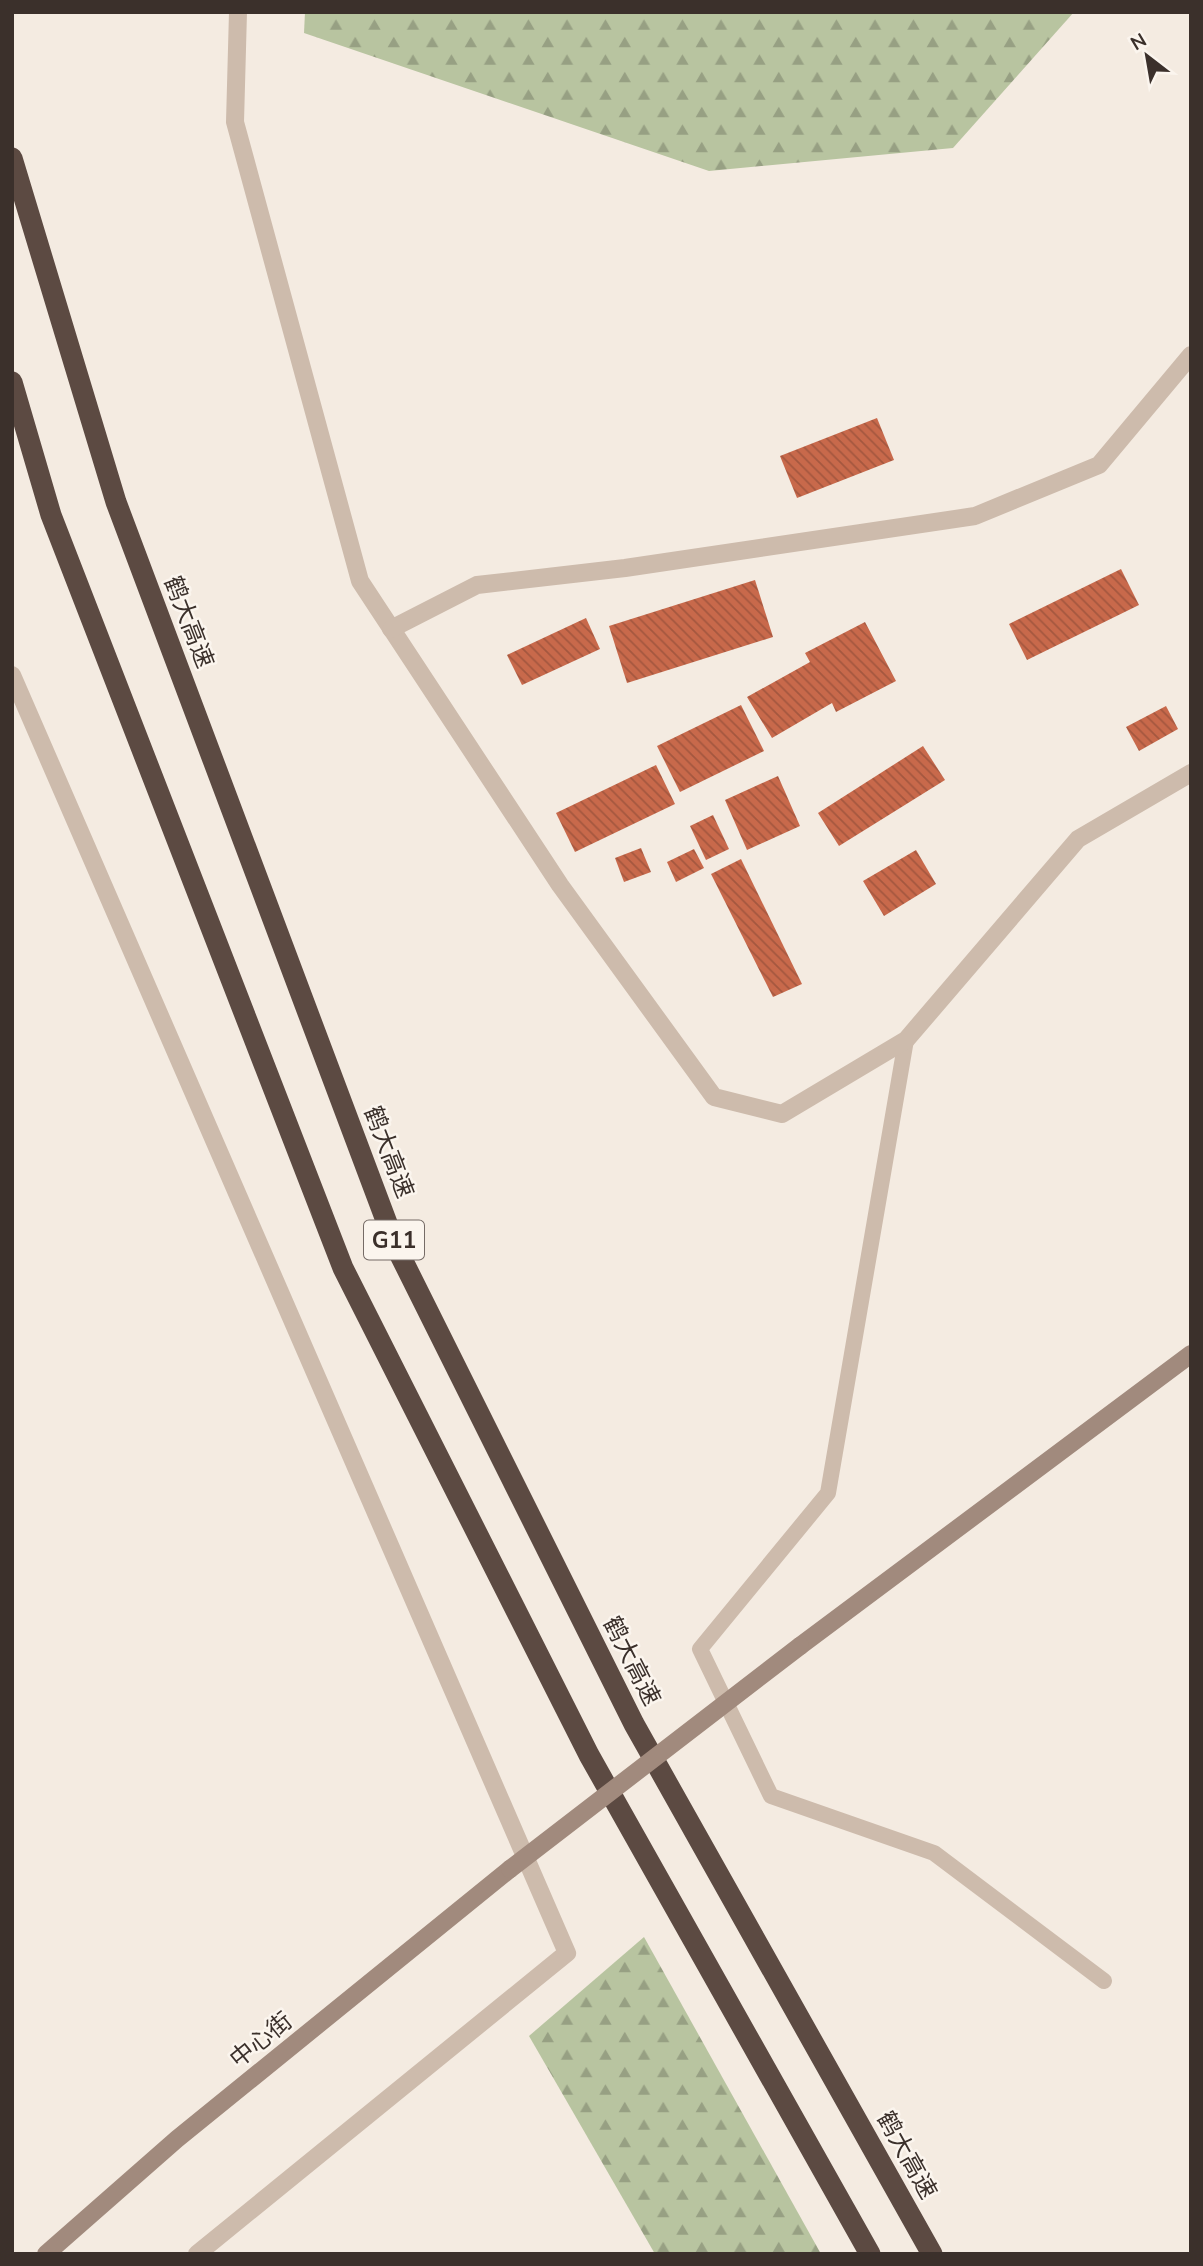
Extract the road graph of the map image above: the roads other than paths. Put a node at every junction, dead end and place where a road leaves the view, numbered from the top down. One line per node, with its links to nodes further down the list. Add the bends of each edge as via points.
1 (238, 12): 5 (street, via 235,122 360,581)
2 (12, 158): 14 (highway, 鹤大高速 / G11, via 116,502 396,1247 634,1724)
3 (1191, 355): 5 (street, via 1099,465 975,516 477,585)
4 (12, 382): 13 (highway, G11, via 51,515 343,1268 589,1755)
5 (391, 628): 8 (street, via 560,885 714,1097 782,1114)
6 (12, 675): 12 (street, via 567,1953)
7 (1191, 773): 8 (street, via 1078,839)
8 (906, 1040): 10 (lane, via 828,1493 700,1649 771,1796 934,1853)
9 (1191, 1354): 11 (street, 中心街, bridge, via 510,1869 177,2140)
10 (1104, 1981)
11 (46, 2254)
12 (197, 2254)
13 (870, 2254)
14 (932, 2254)

